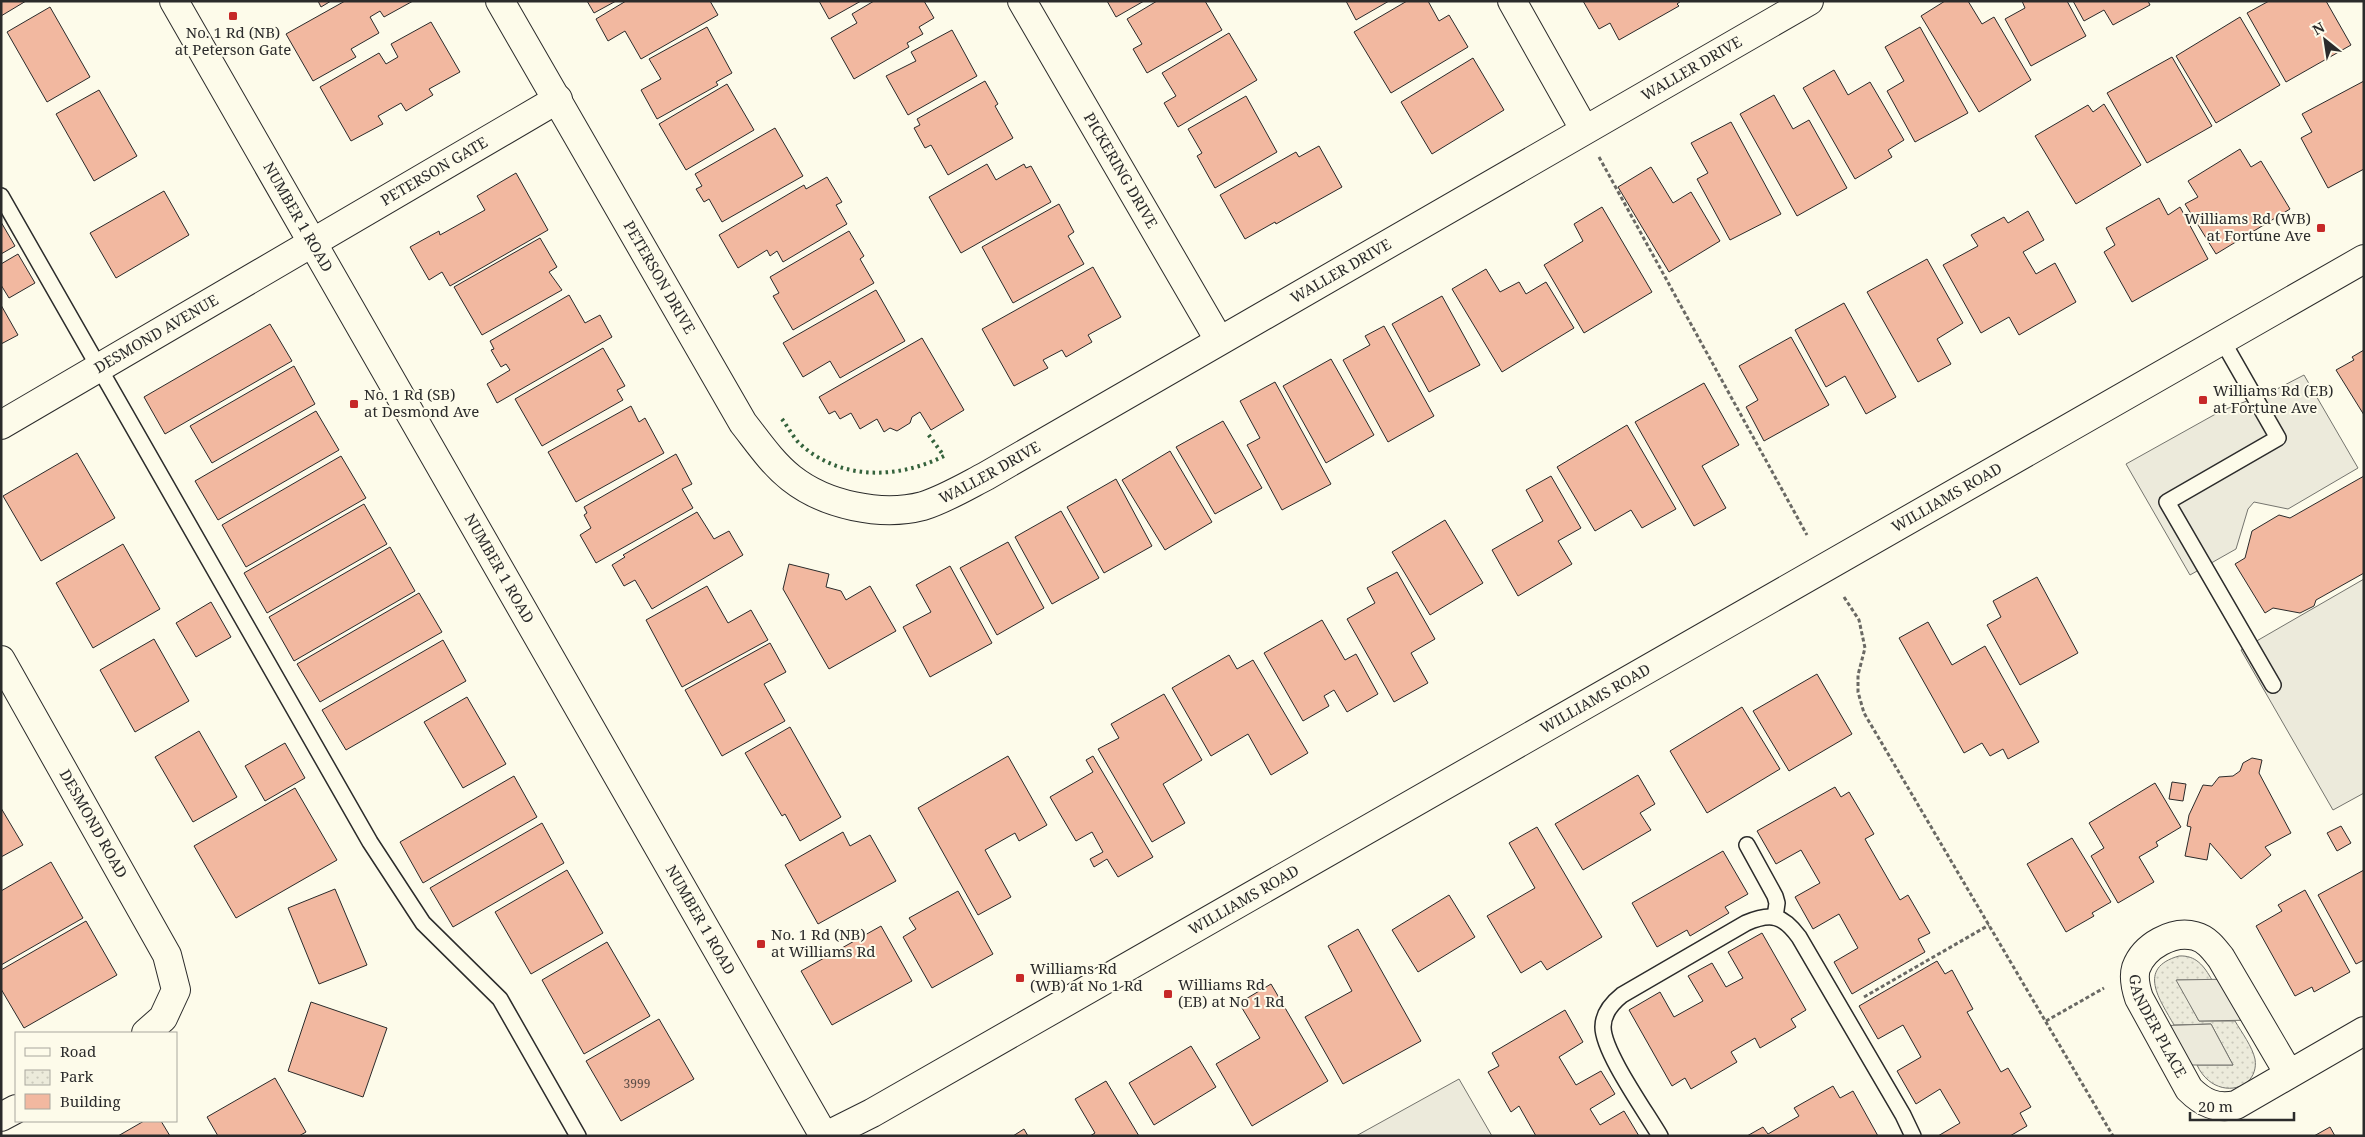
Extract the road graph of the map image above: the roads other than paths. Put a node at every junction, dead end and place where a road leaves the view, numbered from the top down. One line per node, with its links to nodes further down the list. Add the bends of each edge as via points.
1 (174, 1): 9 (street, NUMBER 1 ROAD)
2 (500, 1): 6 (street, PETERSON DRIVE)
3 (1022, 1): 11 (street, PICKERING DRIVE)
4 (1512, 1): 7 (street)
5 (1809, 1): 7 (street, WALLER DRIVE)
6 (558, 99): 9 (street, PETERSON GATE); 15 (street, PETERSON DRIVE, via 743,423 791,478 831,499)
7 (1584, 129): 11 (street, WALLER DRIVE)
8 (1, 196): 13 (lane)
9 (313, 244): 13 (street, DESMOND AVENUE); 26 (street, NUMBER 1 ROAD)
10 (2364, 259): 12 (street, WILLIAMS ROAD)
11 (1218, 340): 15 (street, WALLER DRIVE, via 949,495 923,506 900,510)
12 (2222, 340): 17 (lane, via 2278,438 2167,502); 26 (street, WILLIAMS ROAD, via 872,1114)
13 (100, 369): 14 (street, DESMOND AVENUE); 25 (lane, via 370,842 422,923 500,999)
14 (1, 425)
15 (861, 507)
16 (1, 660): 21 (street, DESMOND ROAD, via 167,955 176,990 162,1018)
17 (2273, 685)
18 (1747, 845): 19 (lane, via 1775,896)
19 (1775, 916): 27 (lane, via 1746,923 1622,995 1608,1010 1603,1026 1608,1045); 28 (lane, via 1796,932 1903,1114)
20 (2364, 1031): 22 (street, GANDER PLACE)
21 (147, 1032)
22 (2289, 1074): 22 (street, GANDER PLACE, via 2221,958 2208,942 2182,934 2167,938 2143,955 2136,969 2135,985 2139,998 2189,1089 2199,1099 2212,1105 2236,1105)
23 (15, 1110): 24 (street)
24 (1, 1117)
25 (578, 1136)
26 (825, 1136)
27 (1660, 1136)
28 (1912, 1136)

